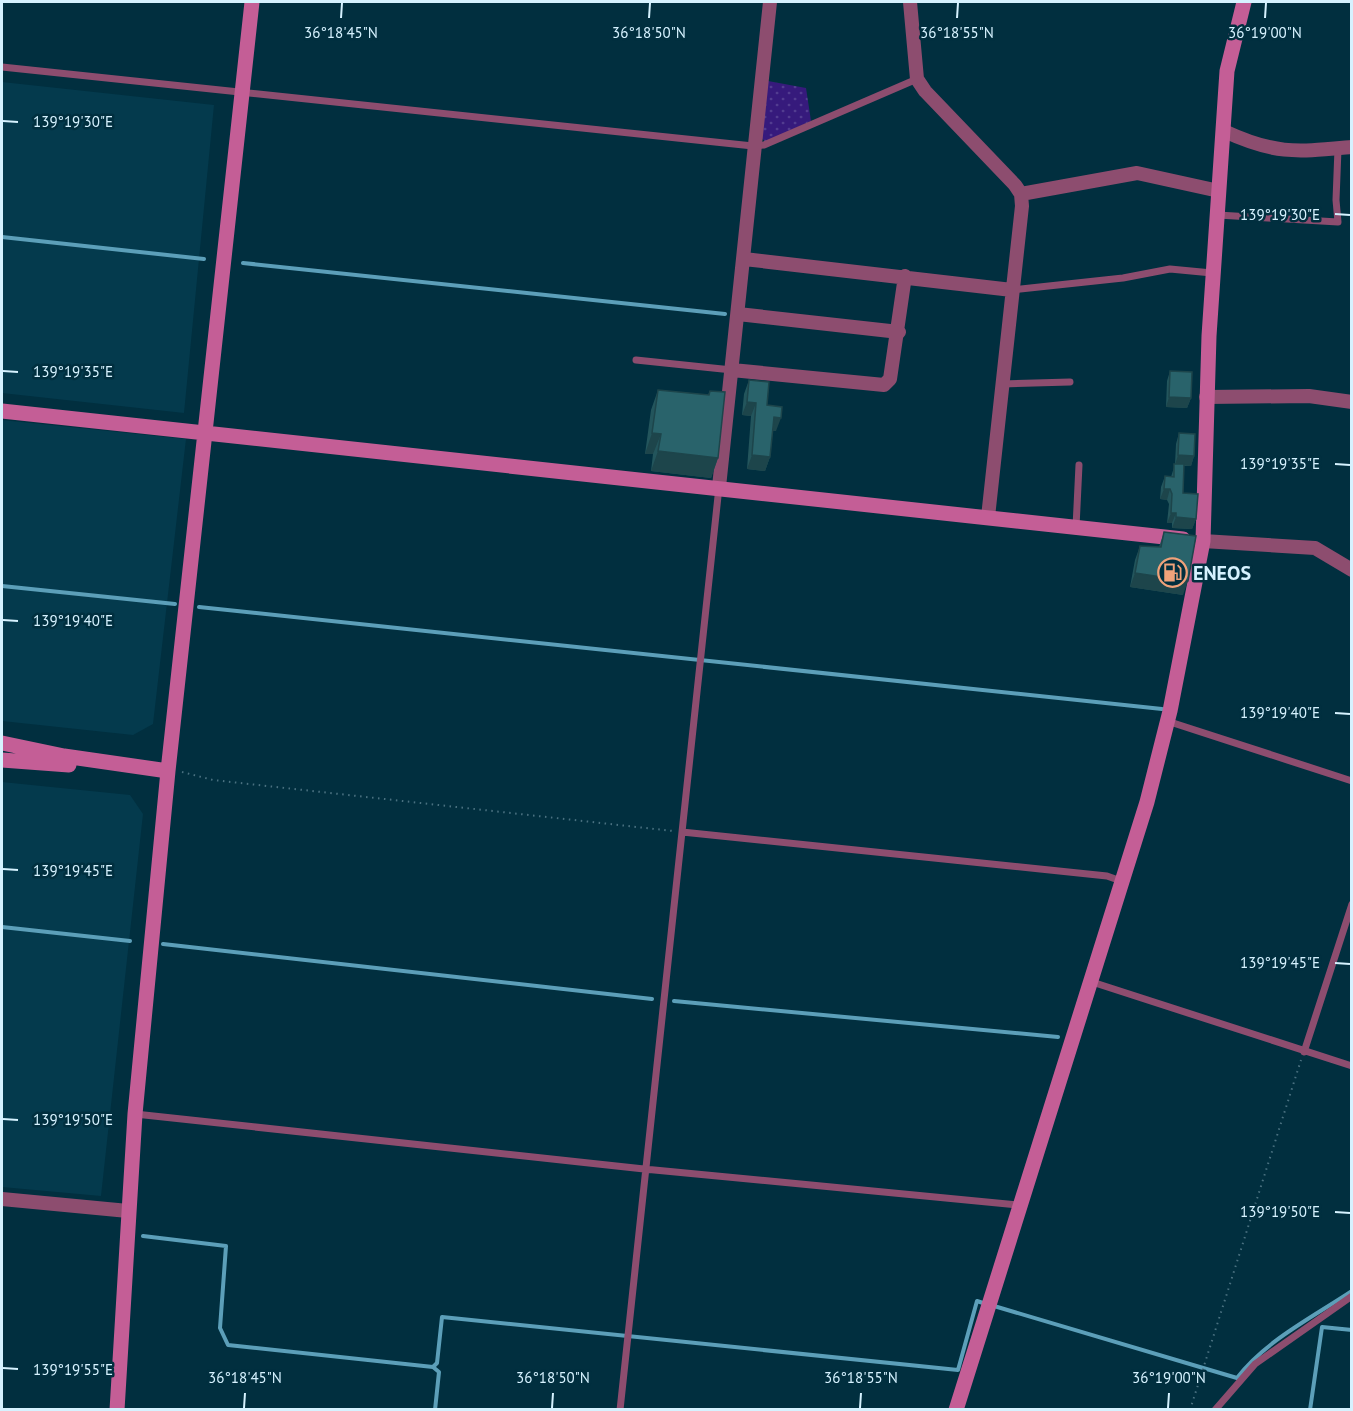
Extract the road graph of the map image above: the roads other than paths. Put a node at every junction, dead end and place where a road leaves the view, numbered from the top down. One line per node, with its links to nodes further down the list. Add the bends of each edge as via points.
1 (252, 2): 7 (street)
2 (770, 2): 9 (street)
3 (910, 2): 6 (street)
4 (1244, 2): 8 (street, via 1227,71)
5 (2, 67): 7 (lane)
6 (917, 79): 9 (lane); 12 (street)
7 (242, 93): 9 (lane); 27 (street)
8 (1224, 131): 10 (street, via 1267,149 1288,152); 11 (street)
9 (753, 147): 14 (street)
10 (1345, 148): 13 (lane, via 1336,200 1338,222)
11 (1220, 191): 12 (street, via 1137,173); 13 (street)
12 (1021, 194): 17 (street)
13 (1218, 215): 15 (street)
14 (744, 259): 16 (street); 18 (street)
15 (1215, 273): 17 (lane, via 1170,269); 24 (street)
16 (905, 276): 17 (street); 19 (street)
17 (1012, 290): 23 (street)
18 (738, 314): 19 (street); 21 (street)
19 (899, 332): 21 (street, via 890,379 884,385)
20 (636, 360): 21 (lane)
21 (732, 370): 29 (street)
22 (1070, 382): 23 (lane)
23 (1002, 384): 30 (street)
24 (1206, 397): 25 (street, via 1309,396); 32 (street)
25 (1352, 402)
26 (2, 411): 27 (street)
27 (204, 434): 29 (street); 37 (street)
28 (1079, 465): 31 (lane)
29 (719, 487): 30 (street); 39 (lane)
30 (988, 517): 31 (street)
31 (1076, 527): 32 (street)
32 (1203, 541): 33 (street, via 1315,548); 34 (street)
33 (1352, 570)
34 (1167, 721): 38 (lane); 40 (street)
35 (2, 743): 37 (street)
36 (2, 760): 37 (street, via 141,774)
37 (168, 771): 45 (street)
38 (1352, 781)
39 (682, 832): 40 (lane, via 1095,875); 46 (lane)
40 (1121, 881): 42 (street)
41 (1352, 904): 43 (lane)
42 (1089, 980): 43 (lane); 48 (street)
43 (1304, 1052): 44 (lane)
44 (1352, 1066)
45 (135, 1114): 46 (lane); 49 (street)
46 (644, 1169): 48 (lane); 52 (lane)
47 (2, 1199): 49 (street)
48 (1018, 1205): 53 (street)
49 (128, 1212): 51 (street)
50 (1352, 1296): 54 (lane, via 1255,1364)
51 (117, 1410)
52 (620, 1410)
53 (956, 1410)
54 (1215, 1410)

